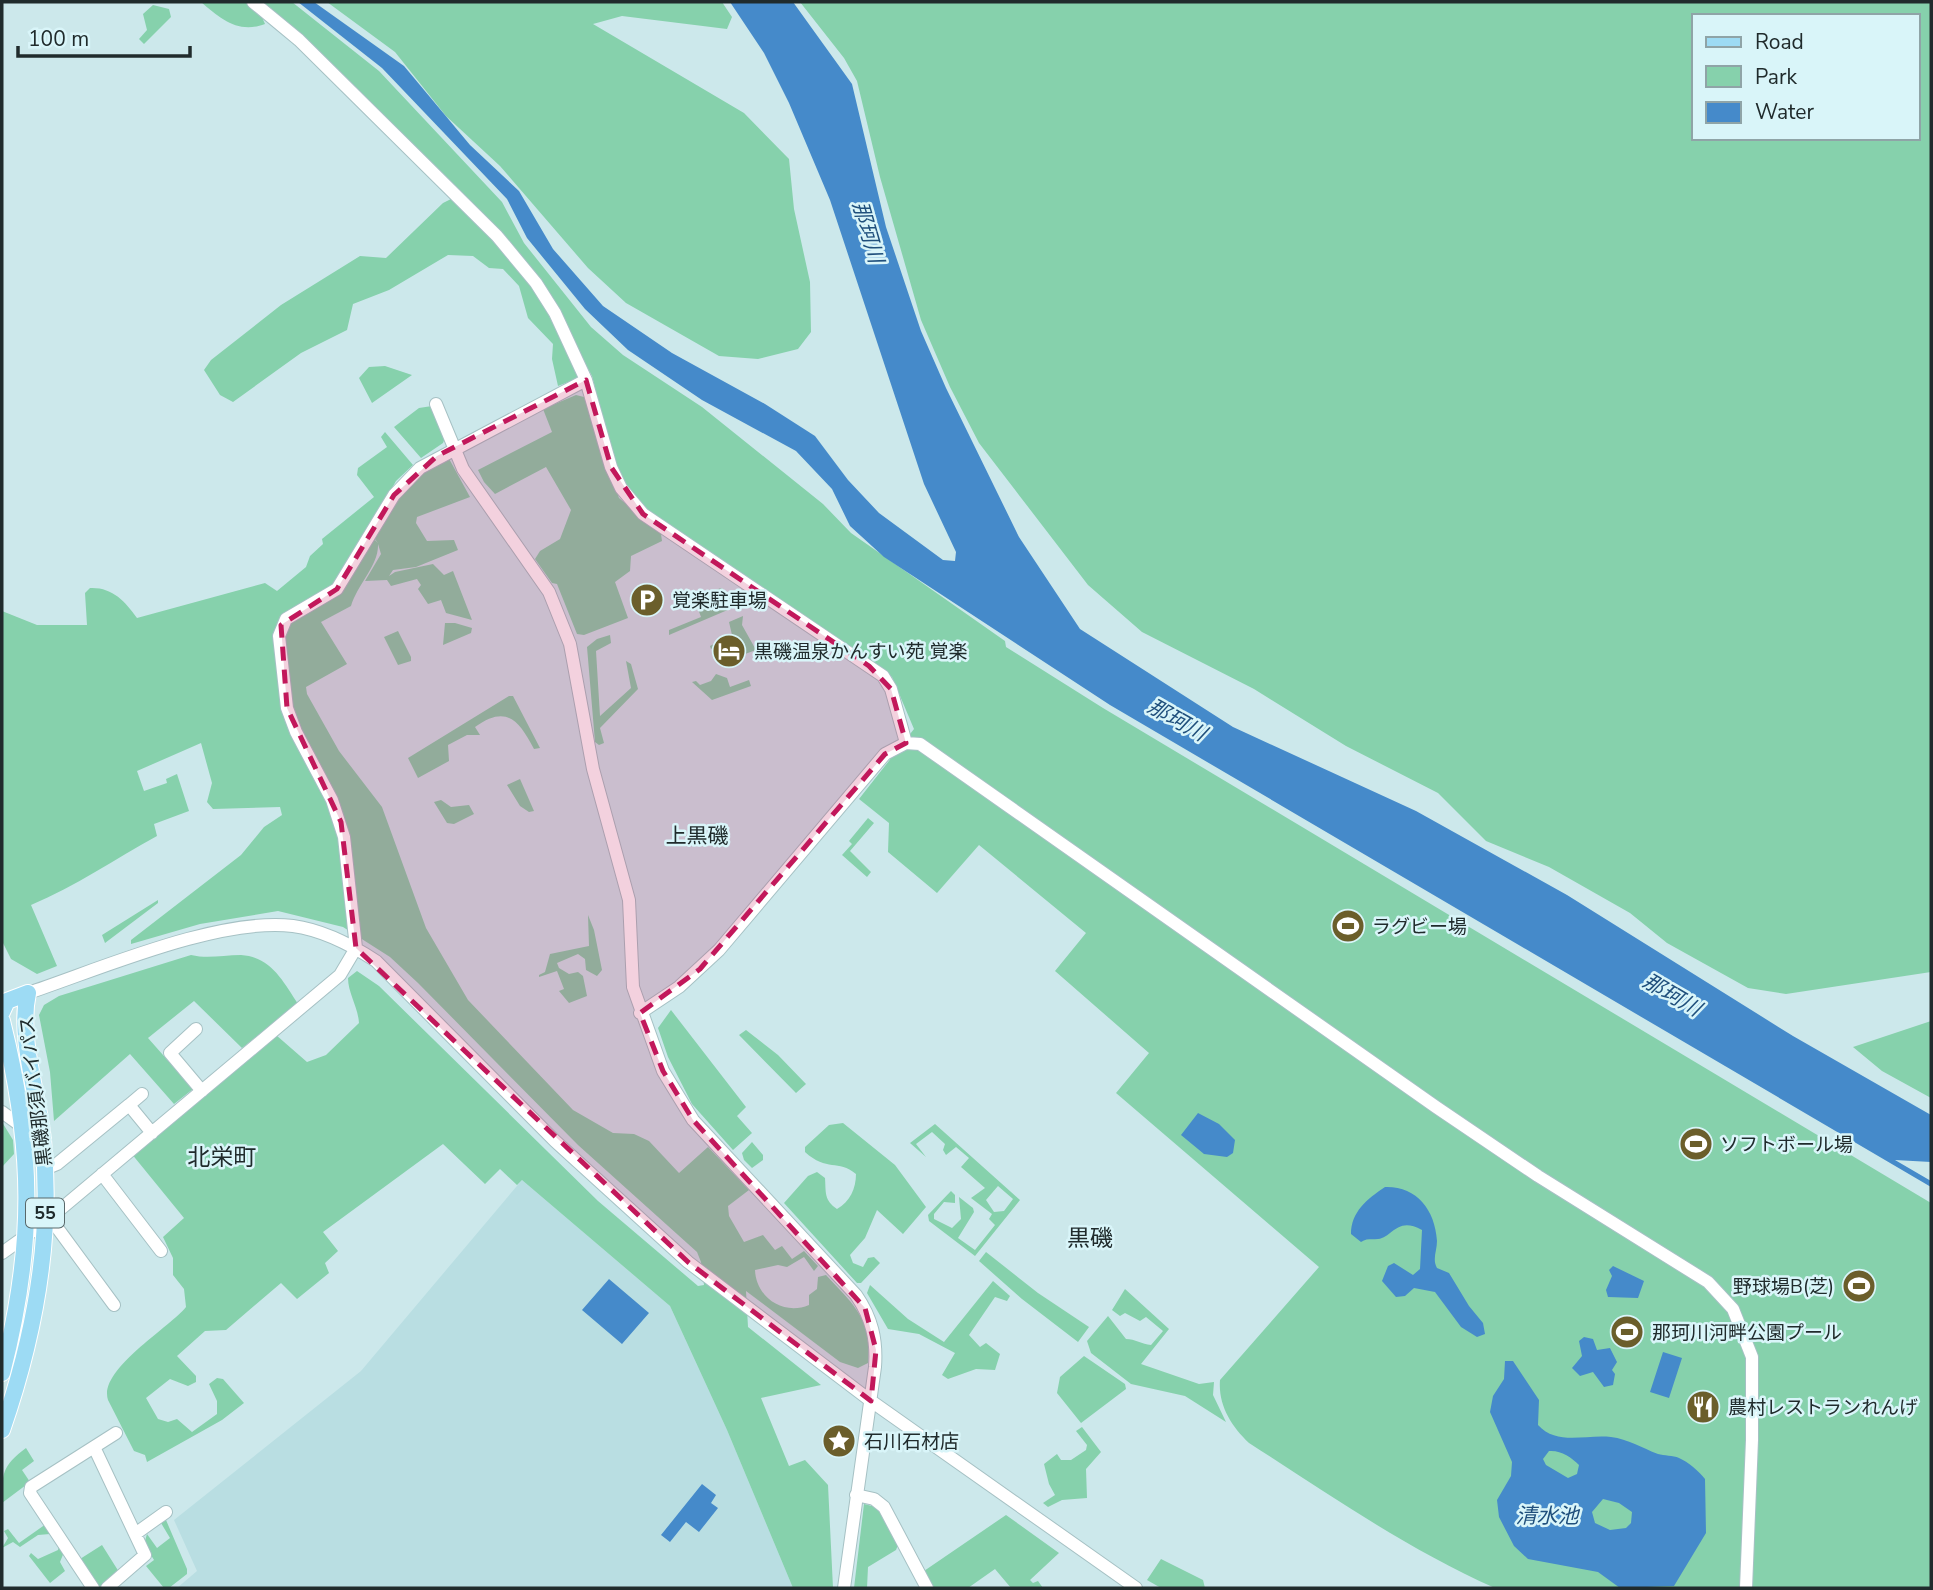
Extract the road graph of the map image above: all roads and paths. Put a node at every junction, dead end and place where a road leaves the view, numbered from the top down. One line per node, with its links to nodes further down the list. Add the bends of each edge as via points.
1 (253, 2): 2 (street, via 299,40 497,236 555,313)
2 (586, 380): 4 (street); 5 (street, via 611,467 628,497 643,514 883,676 891,689)
3 (436, 404): 4 (street)
4 (452, 449): 6 (street, via 406,480 337,589 281,625 280,665 287,708 341,822); 9 (street, via 474,489 549,592 570,644 593,769 629,900 630,969)
5 (905, 743): 9 (street, via 885,754 700,970); 38 (street, via 920,744 933,752 1436,1107 1725,1296 1740,1322 1754,1372)
6 (356, 948): 7 (street, via 324,933 293,926 240,927); 12 (street, via 341,975); 26 (street, via 376,961 555,1141 688,1262)
7 (28, 993): 8 (main road, 黒磯那須バイパス, via 7,1001); 18 (main road, 黒磯那須バイパス / 55, via 23,1016)
8 (2, 1012)
9 (640, 1013): 26 (street, via 663,1071 693,1120 865,1308 876,1350)
10 (2, 1021): 16 (main road, 黒磯那須バイパス / 55)
11 (197, 1029): 12 (street, via 170,1053)
12 (202, 1091): 17 (street)
13 (142, 1094): 14 (street)
14 (129, 1105): 17 (street); 18 (street, via 57,1164)
15 (2, 1112): 16 (street)
16 (24, 1128): 21 (main road, 黒磯那須バイパス / 55)
17 (152, 1133): 19 (street)
18 (44, 1169): 20 (main road, 黒磯那須バイパス / 55)
19 (102, 1174): 20 (street); 22 (street)
20 (47, 1220): 21 (street); 24 (street); 27 (main road, 黒磯那須バイパス / 55, via 29,1342)
21 (27, 1236): 23 (street); 25 (main road, 黒磯那須バイパス / 55, via 19,1301)
22 (161, 1251)
23 (2, 1253)
24 (114, 1305)
25 (2, 1373)
26 (871, 1401): 30 (street); 33 (street)
27 (2, 1430)
28 (116, 1433): 29 (street)
29 (94, 1447): 32 (street); 34 (street, via 30,1493)
30 (856, 1495): 36 (street); 37 (street, via 884,1507)
31 (166, 1512): 32 (street)
32 (135, 1534): 35 (street, via 143,1559)
33 (1129, 1587)
34 (93, 1588)
35 (107, 1588)
36 (844, 1588)
37 (927, 1588)
38 (1746, 1588)

